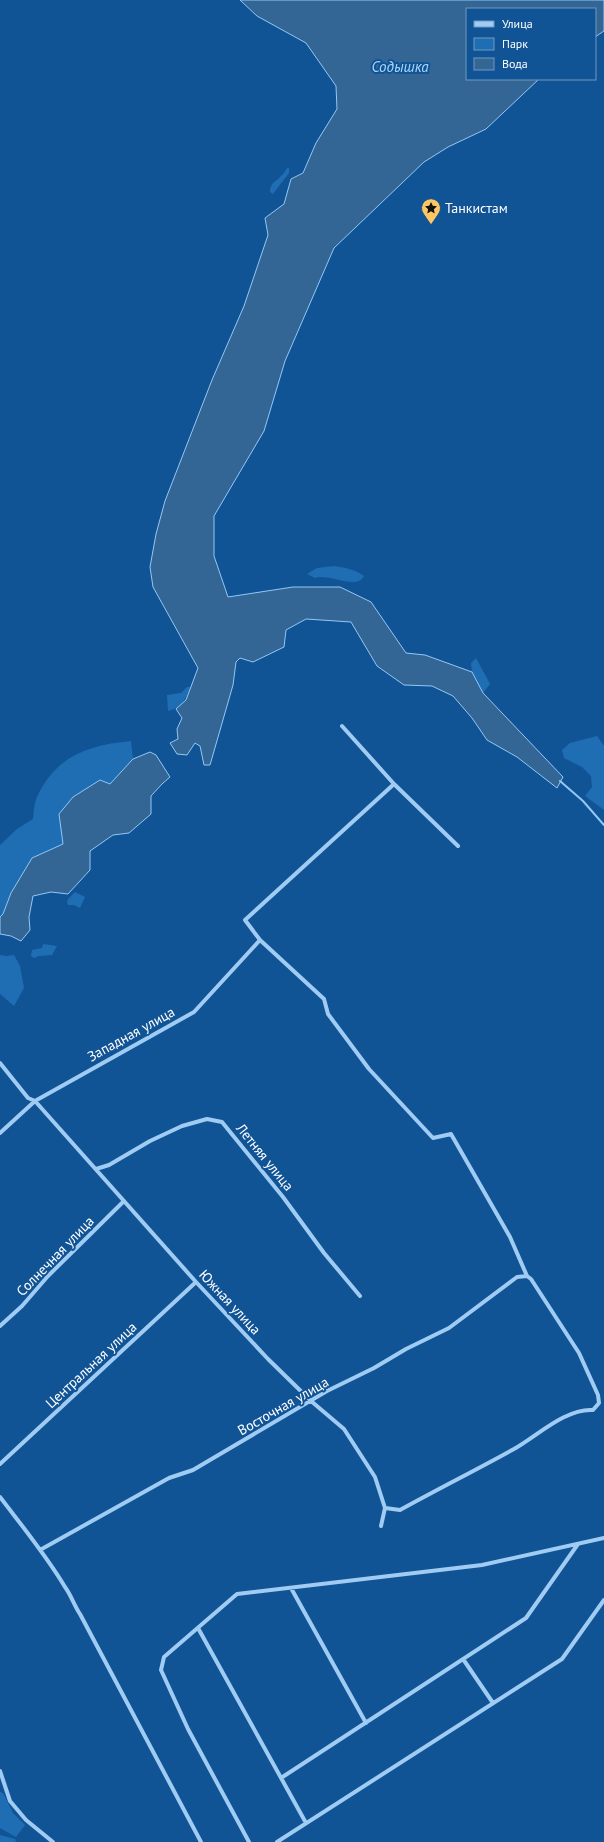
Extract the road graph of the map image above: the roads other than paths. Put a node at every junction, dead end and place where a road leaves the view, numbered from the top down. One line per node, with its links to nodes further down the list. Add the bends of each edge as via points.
1 (342, 726): 2 (street)
2 (394, 784): 3 (street); 4 (street, via 245,920)
3 (458, 846)
4 (260, 940): 6 (street, Западная улица, via 194,1012); 10 (street, via 324,999 328,1014 369,1069 433,1138 451,1134 510,1237)
5 (0, 1063): 6 (street, Южная улица, via 28,1098)
6 (35, 1101): 7 (street, Западная улица); 8 (street, Южная улица)
7 (0, 1134)
8 (96, 1170): 9 (street, Южная улица); 12 (street, Летняя улица, via 182,1126 207,1119 222,1122)
9 (124, 1201): 11 (street, Южная улица); 13 (street, Солнечная улица)
10 (529, 1278): 15 (street, via 579,1353); 16 (street, Восточная улица, via 517,1277 449,1328)
11 (196, 1282): 16 (street, Южная улица); 17 (street, Центральная улица)
12 (360, 1296)
13 (0, 1326)
14 (604, 1394): 15 (street)
15 (598, 1395): 19 (street, via 600,1403 593,1410 583,1409 567,1416 516,1448 400,1510)
16 (310, 1401): 19 (street, Южная улица, via 344,1429 375,1477); 23 (street, Восточная улица, via 193,1470 169,1478)
17 (0, 1464)
18 (0, 1497): 23 (street)
19 (384, 1508): 20 (street, Южная улица)
20 (382, 1526)
21 (604, 1538): 22 (street)
22 (578, 1544): 24 (street, via 482,1565); 27 (street, via 526,1618)
23 (40, 1550): 34 (street, via 66,1588)
24 (291, 1588): 26 (street, via 237,1594); 29 (street)
25 (604, 1600): 28 (street, via 562,1658)
26 (198, 1628): 31 (street); 35 (street, via 164,1657 161,1670 188,1729)
27 (463, 1659): 28 (street); 29 (street)
28 (493, 1703): 32 (street)
29 (366, 1723): 31 (street)
30 (0, 1771): 33 (street, via 10,1801 26,1820)
31 (281, 1778): 32 (street)
32 (306, 1823): 36 (street)
33 (53, 1842)
34 (201, 1842)
35 (249, 1842)
36 (277, 1842)

